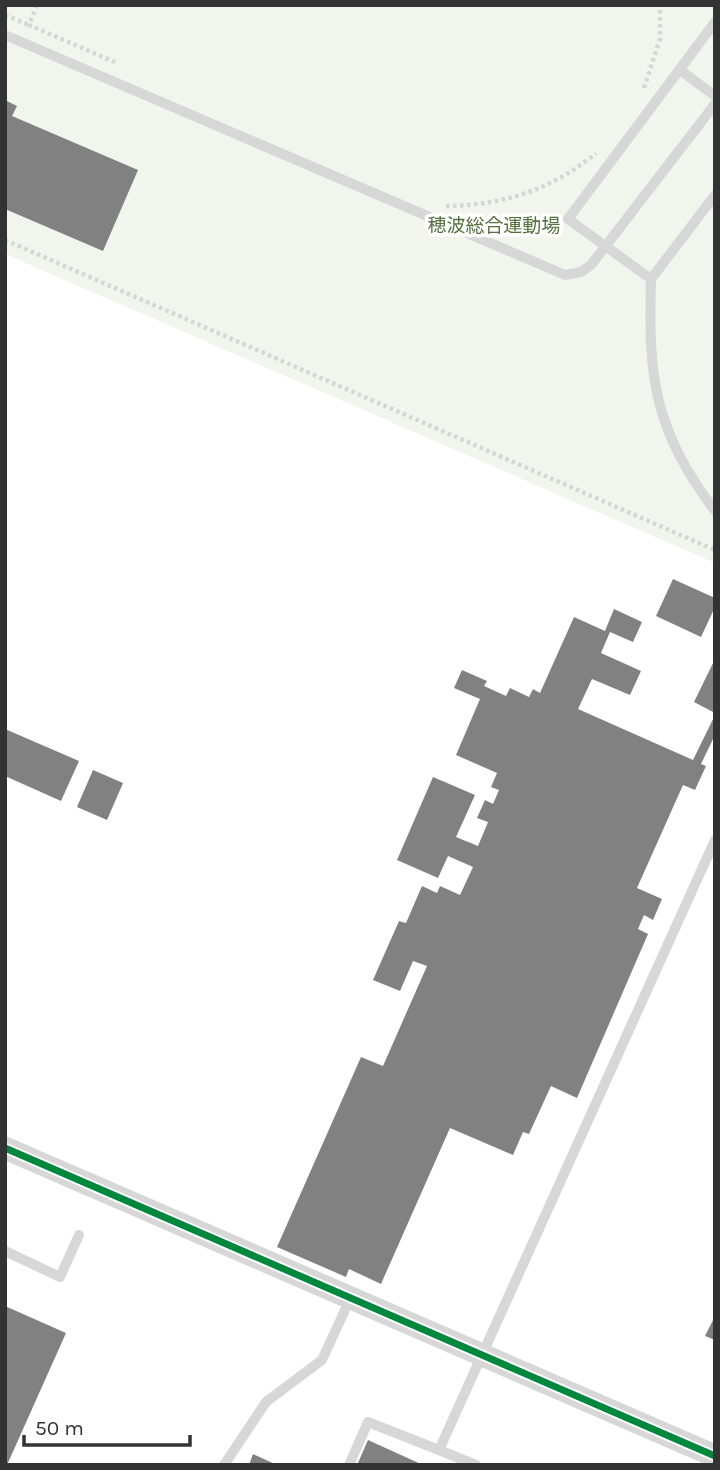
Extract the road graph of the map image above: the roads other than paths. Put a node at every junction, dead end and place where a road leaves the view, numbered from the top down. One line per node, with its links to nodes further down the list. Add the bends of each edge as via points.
1 (715, 22): 3 (lane)
2 (6, 35): 7 (lane, via 546,269 565,275 581,272)
3 (680, 70): 4 (lane); 7 (lane, via 568,219)
4 (715, 96)
5 (715, 104): 7 (lane)
6 (715, 195): 8 (lane)
7 (605, 246): 8 (lane)
8 (651, 279): 9 (lane, via 658,406 673,447)
9 (715, 511)
10 (715, 840): 15 (lane)
11 (5, 1148): 14 (street)
12 (79, 1235): 13 (lane, via 60,1277)
13 (5, 1251)
14 (351, 1298): 15 (street); 18 (lane, via 322,1360 266,1402)
15 (481, 1354): 16 (lane); 17 (street)
16 (439, 1450): 19 (lane, via 368,1422); 20 (lane)
17 (715, 1456)
18 (224, 1465)
19 (349, 1465)
20 (476, 1465)

